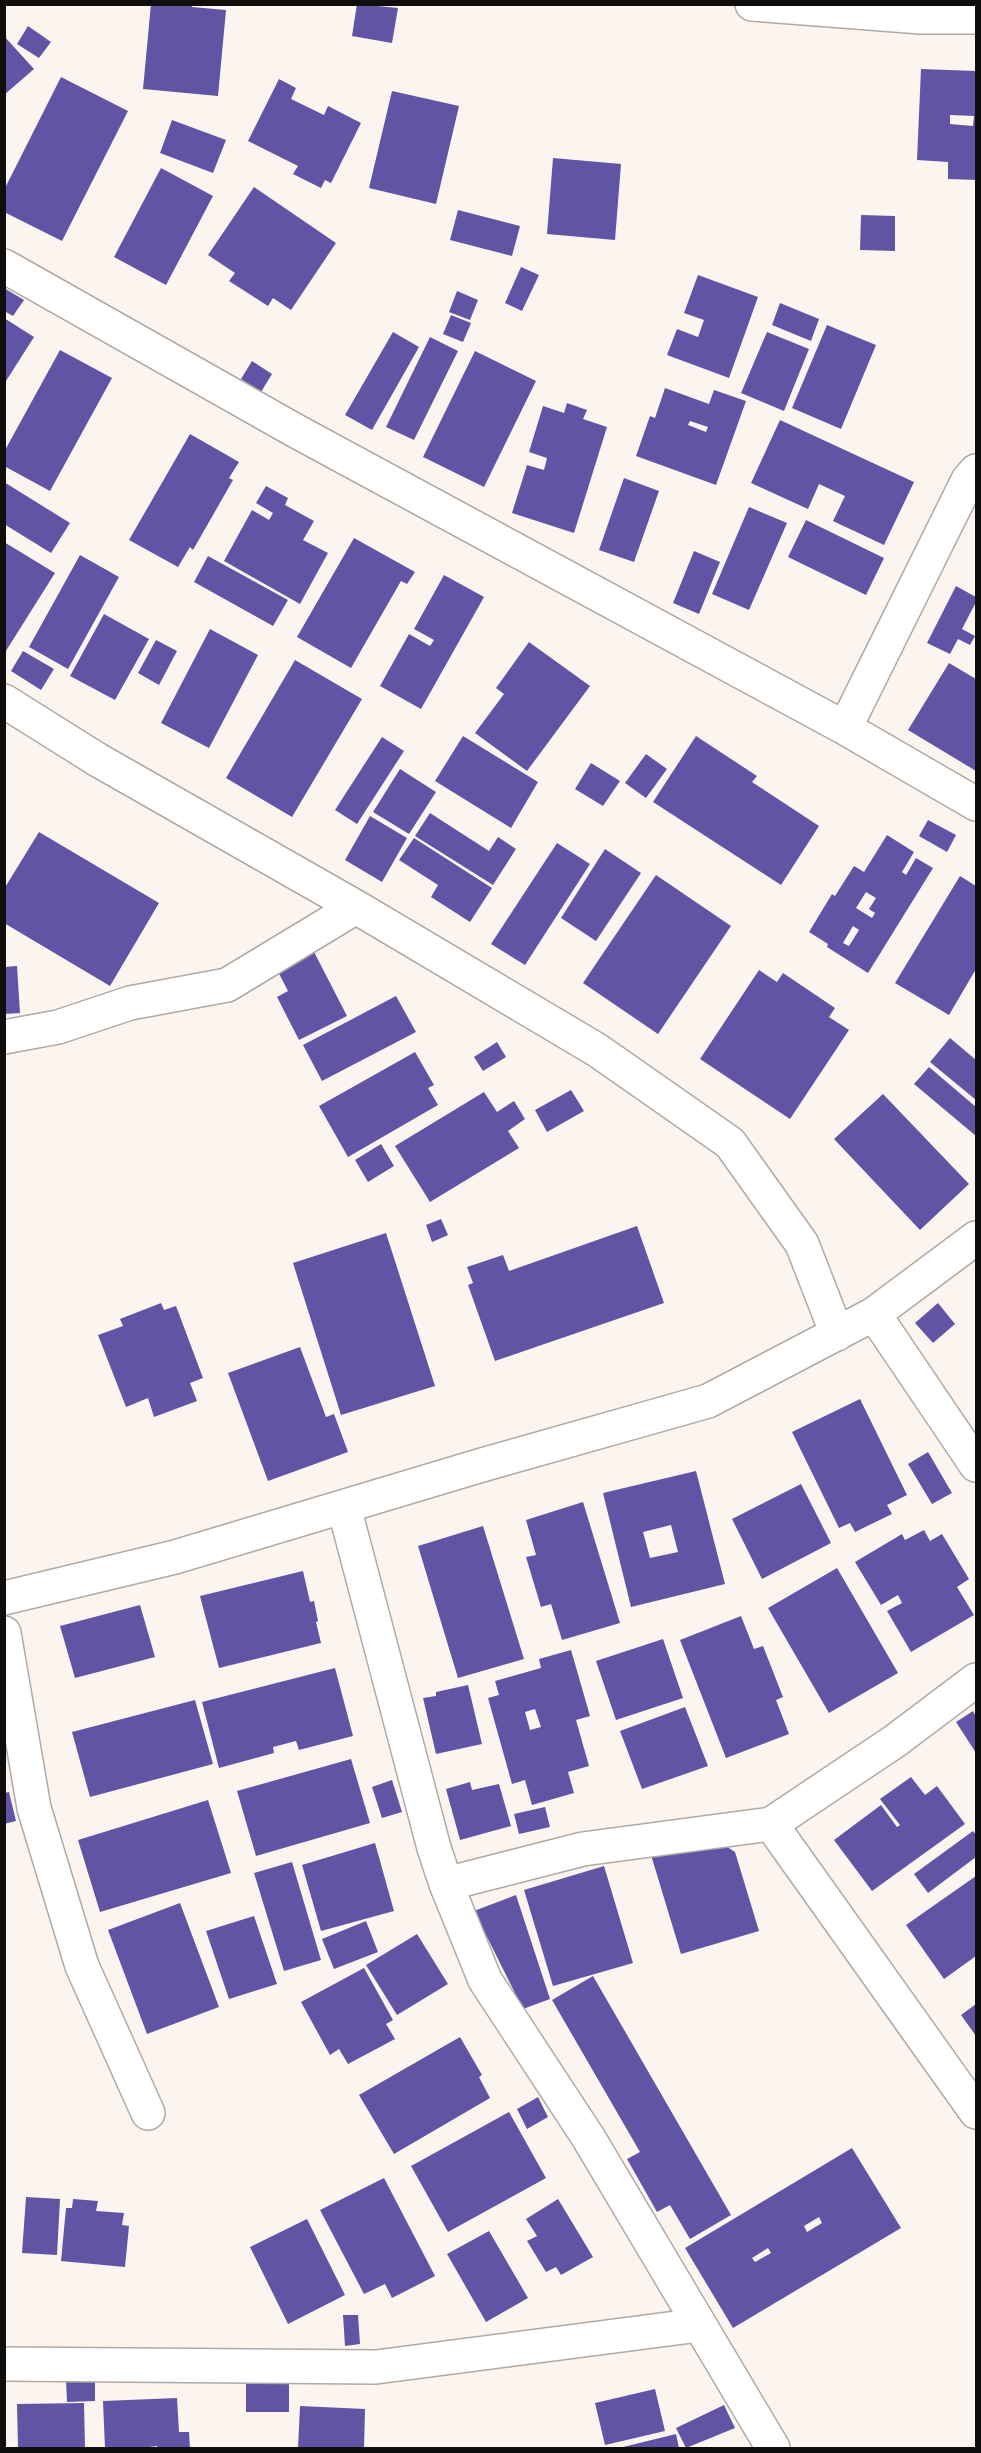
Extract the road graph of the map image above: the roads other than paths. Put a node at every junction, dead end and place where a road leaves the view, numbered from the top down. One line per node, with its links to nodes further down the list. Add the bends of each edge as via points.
1 (752, 4): 2 (street, via 921,17)
2 (976, 17)
3 (4, 266): 6 (street, via 296,431)
4 (976, 471): 6 (street, via 968,480)
5 (4, 701): 8 (street, via 98,760)
6 (844, 728): 7 (street)
7 (976, 804)
8 (356, 907): 9 (street, via 227,984 130,1003 58,1027); 12 (street, via 597,1050 730,1143 802,1244)
9 (4, 1037)
10 (976, 1238): 11 (street)
11 (874, 1314): 12 (street); 13 (street)
12 (837, 1334): 14 (street, via 708,1401)
13 (976, 1466)
14 (344, 1507): 15 (street, via 175,1557); 19 (street)
15 (4, 1598)
16 (4, 1633): 21 (street, via 38,1819 82,1966)
17 (976, 1680): 18 (street, via 895,1742)
18 (771, 1824): 19 (street, via 583,1849); 20 (street)
19 (446, 1884): 22 (street, via 485,1980 588,2137)
20 (976, 2112)
21 (148, 2113)
22 (699, 2325): 23 (street, via 376,2367); 24 (street)
23 (4, 2364)
24 (773, 2448)

